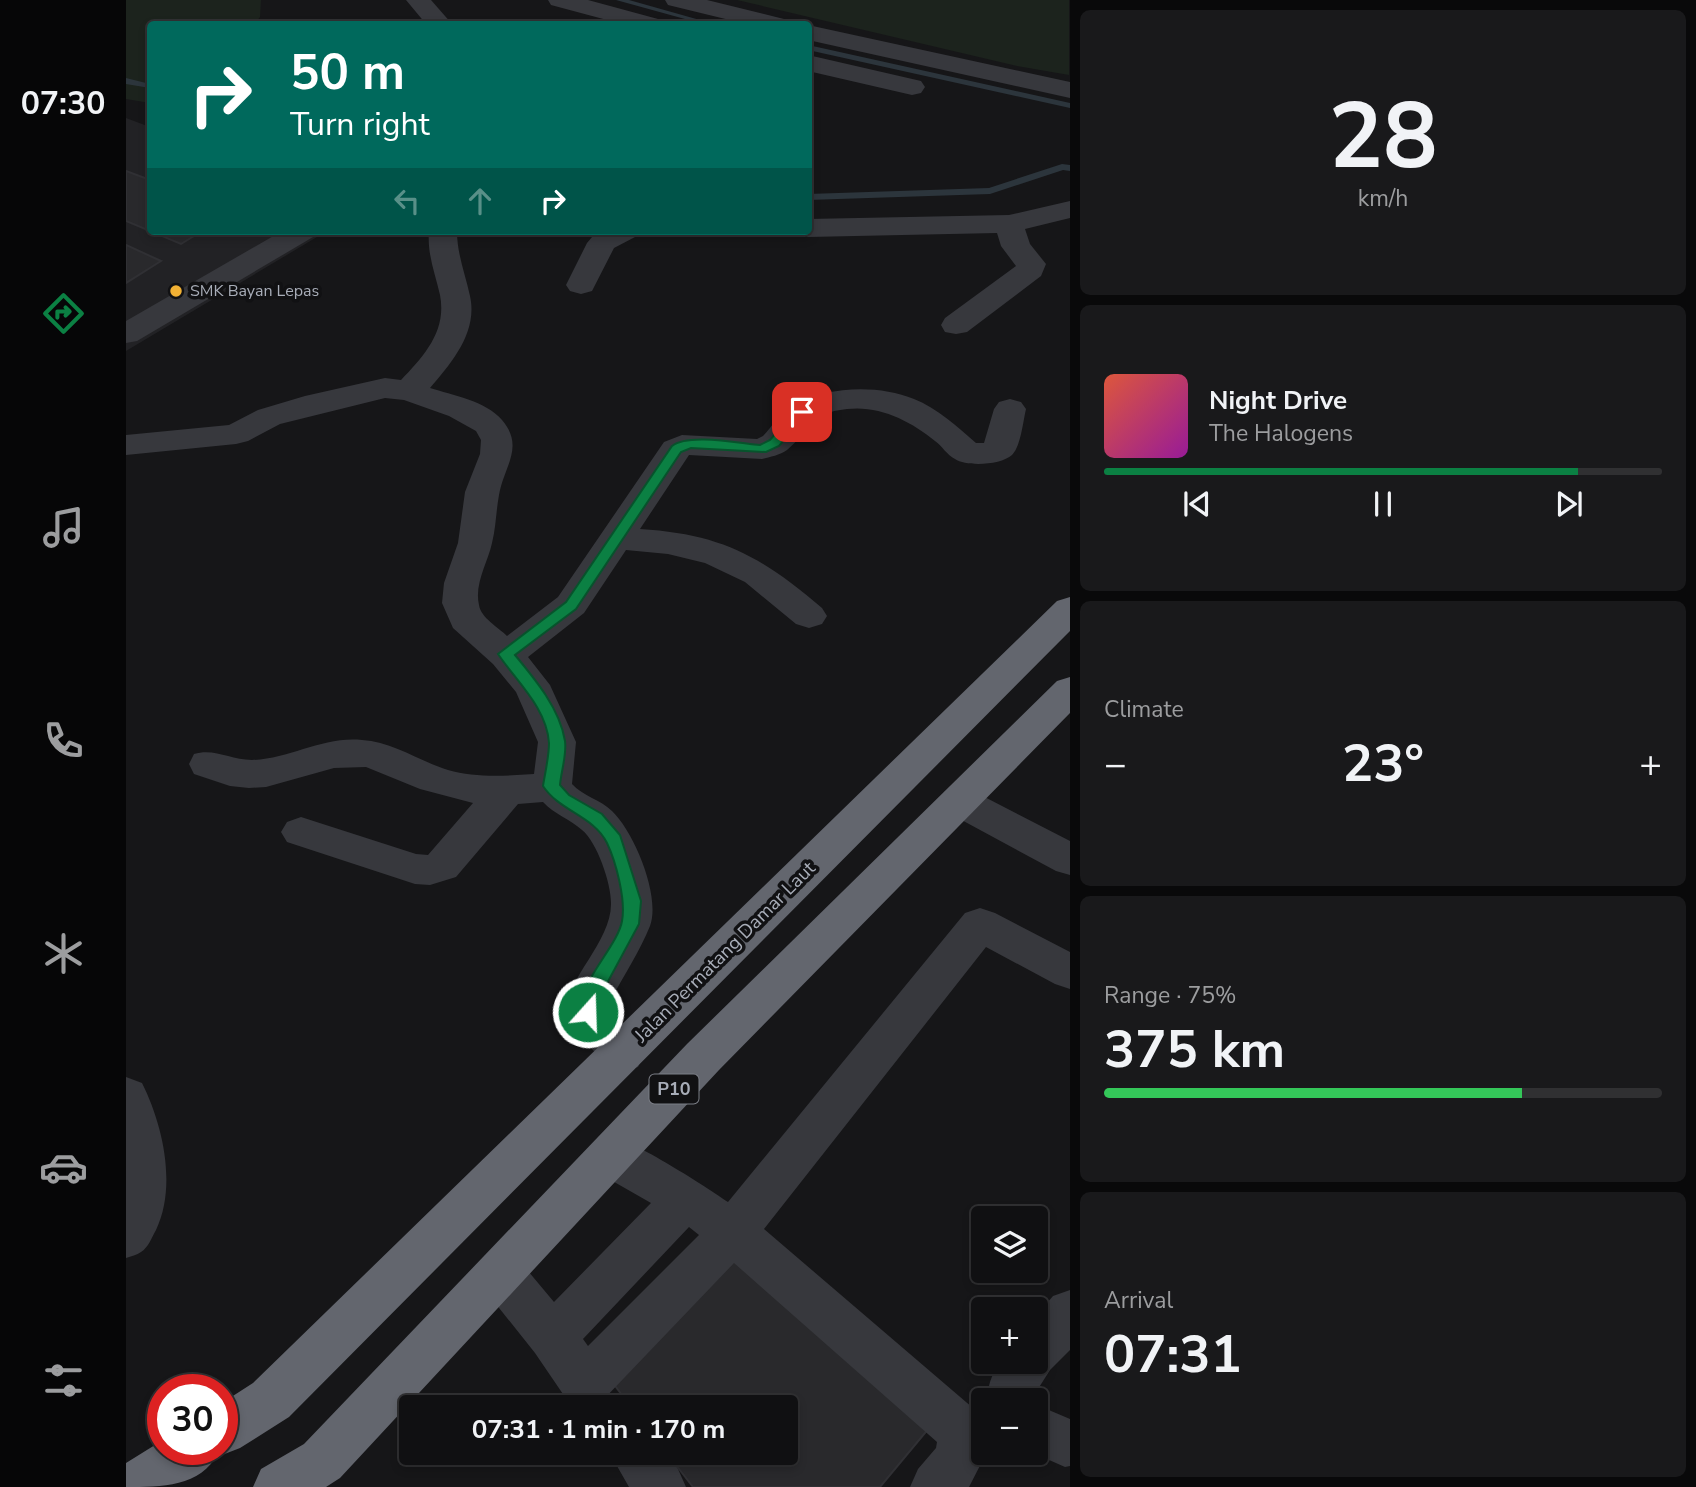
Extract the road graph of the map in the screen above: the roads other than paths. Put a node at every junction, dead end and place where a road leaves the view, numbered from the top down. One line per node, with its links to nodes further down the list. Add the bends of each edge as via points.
1 (418, 0): 4 (street)
2 (560, 0): 5 (street)
3 (677, 0): 6 (street)
4 (436, 21)
5 (638, 21)
6 (763, 21)
7 (812, 33): 10 (street)
8 (812, 64): 9 (street)
9 (912, 87)
10 (1069, 90)
11 (1069, 209): 12 (street)
12 (1009, 224): 13 (street); 18 (street, via 1030,270)
13 (812, 228)
14 (296, 235): 19 (street)
15 (443, 235): 20 (street, via 442,250 456,300 453,330 442,355)
16 (617, 235): 17 (street, via 602,243)
17 (581, 285)
18 (956, 325)
19 (126, 334)
20 (409, 391): 22 (street, via 385,388 316,402 269,417 236,434); 26 (street, via 476,416 489,425 497,440 460,603 466,619)
21 (1010, 409): 23 (street, via 999,449 976,455 960,449 946,433 904,406 862,399 802,412 775,443 762,449 682,444)
22 (126, 445)
23 (617, 539): 25 (street, via 678,543 722,555 751,570); 26 (street, via 571,605)
24 (1069, 609): 35 (highway, Jalan Permatang Damar Laut)
25 (809, 616)
26 (506, 654): 29 (street, via 547,713 557,742)
27 (1069, 690): 31 (highway, P10)
28 (208, 764): 30 (street, via 249,776 356,752 377,755 445,783)
29 (552, 786): 30 (street); 35 (street, via 596,819 614,839 625,871 632,901 631,924 590,998 588,1012)
30 (506, 791): 32 (street, via 442,866 430,870)
31 (959, 801): 33 (street); 37 (highway, P10, via 703,1057)
32 (301, 832)
33 (1069, 860)
34 (1069, 972): 39 (street, via 980,924)
35 (622, 1054): 46 (highway, Jalan Permatang Damar Laut, via 271,1400)
36 (126, 1096): 40 (street, via 133,1110 143,1200 137,1223)
37 (611, 1157): 38 (street); 41 (highway, P10)
38 (686, 1199): 39 (street); 43 (street)
39 (733, 1232): 45 (street); 52 (street, via 963,1434 960,1456)
40 (126, 1237)
41 (501, 1274): 43 (street); 50 (highway, P10, via 322,1461)
42 (1069, 1312): 44 (street)
43 (553, 1337): 45 (street)
44 (1048, 1338)
45 (593, 1395)
46 (238, 1421)
47 (169, 1465): 49 (highway)
48 (644, 1465): 51 (street)
49 (134, 1487)
50 (279, 1487)
51 (660, 1487)
52 (936, 1487)

